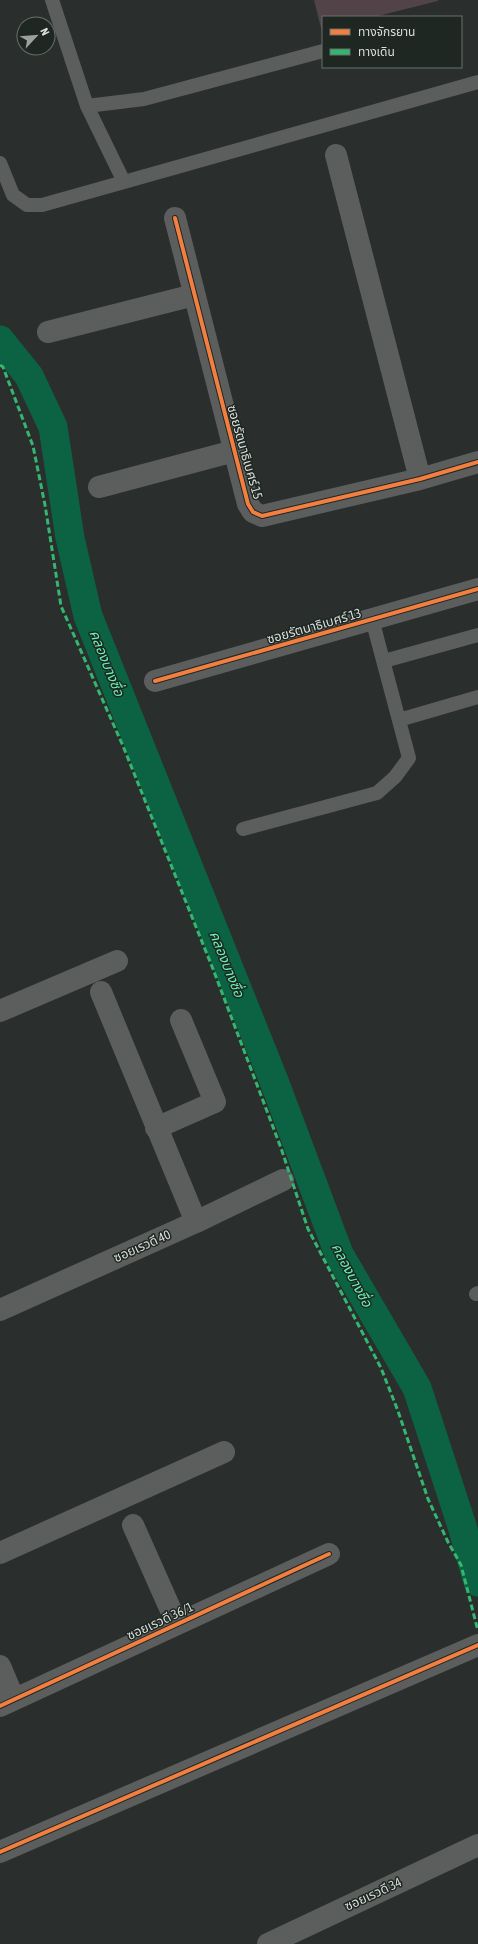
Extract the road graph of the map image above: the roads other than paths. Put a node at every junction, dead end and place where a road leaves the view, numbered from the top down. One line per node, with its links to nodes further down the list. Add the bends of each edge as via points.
1 (52, 0): 4 (lane)
2 (322, 51): 4 (lane, via 144,99)
3 (478, 82): 7 (lane)
4 (87, 106): 7 (lane)
5 (336, 155): 13 (street)
6 (0, 163): 7 (lane, via 13,195 26,205 42,205)
7 (124, 182)
8 (175, 218): 9 (street, ซอยรัตนาธิเบศร์ 15)
9 (194, 295): 10 (street); 11 (street, ซอยรัตนาธิเบศร์ 15)
10 (48, 332)
11 (234, 451): 13 (street, ซอยรัตนาธิเบศร์ 15, via 248,504 253,512 262,516); 14 (street)
12 (478, 462): 13 (street, ซอยรัตนาธิเบศร์ 15)
13 (420, 479)
14 (99, 487)
15 (478, 589): 16 (street, ซอยรัตนาธิเบศร์ 13)
16 (372, 619): 18 (lane); 19 (street, ซอยรัตนาธิเบศร์ 13)
17 (478, 635): 18 (lane)
18 (384, 661): 21 (lane)
19 (155, 681)
20 (478, 697): 21 (lane)
21 (399, 720): 22 (lane, via 409,758 395,777 378,793)
22 (243, 829)
23 (117, 961): 25 (street)
24 (101, 992): 27 (street)
25 (0, 1011)
26 (181, 1020): 27 (street, via 215,1102)
27 (156, 1128): 29 (street)
28 (283, 1180): 29 (street, ซอยเรวดี 40)
29 (196, 1222): 30 (street, ซอยเรวดี 40)
30 (0, 1310)
31 (224, 1452): 33 (street)
32 (133, 1525): 35 (street)
33 (0, 1553)
34 (329, 1554): 35 (street, ซอยเรวดี 36/1)
35 (177, 1624): 38 (street, ซอยเรวดี 36/1)
36 (478, 1645): 40 (street)
37 (0, 1666): 38 (street)
38 (7, 1702)
39 (478, 1845): 41 (street, ซอยเรวดี 34)
40 (0, 1852)
41 (268, 1944)

